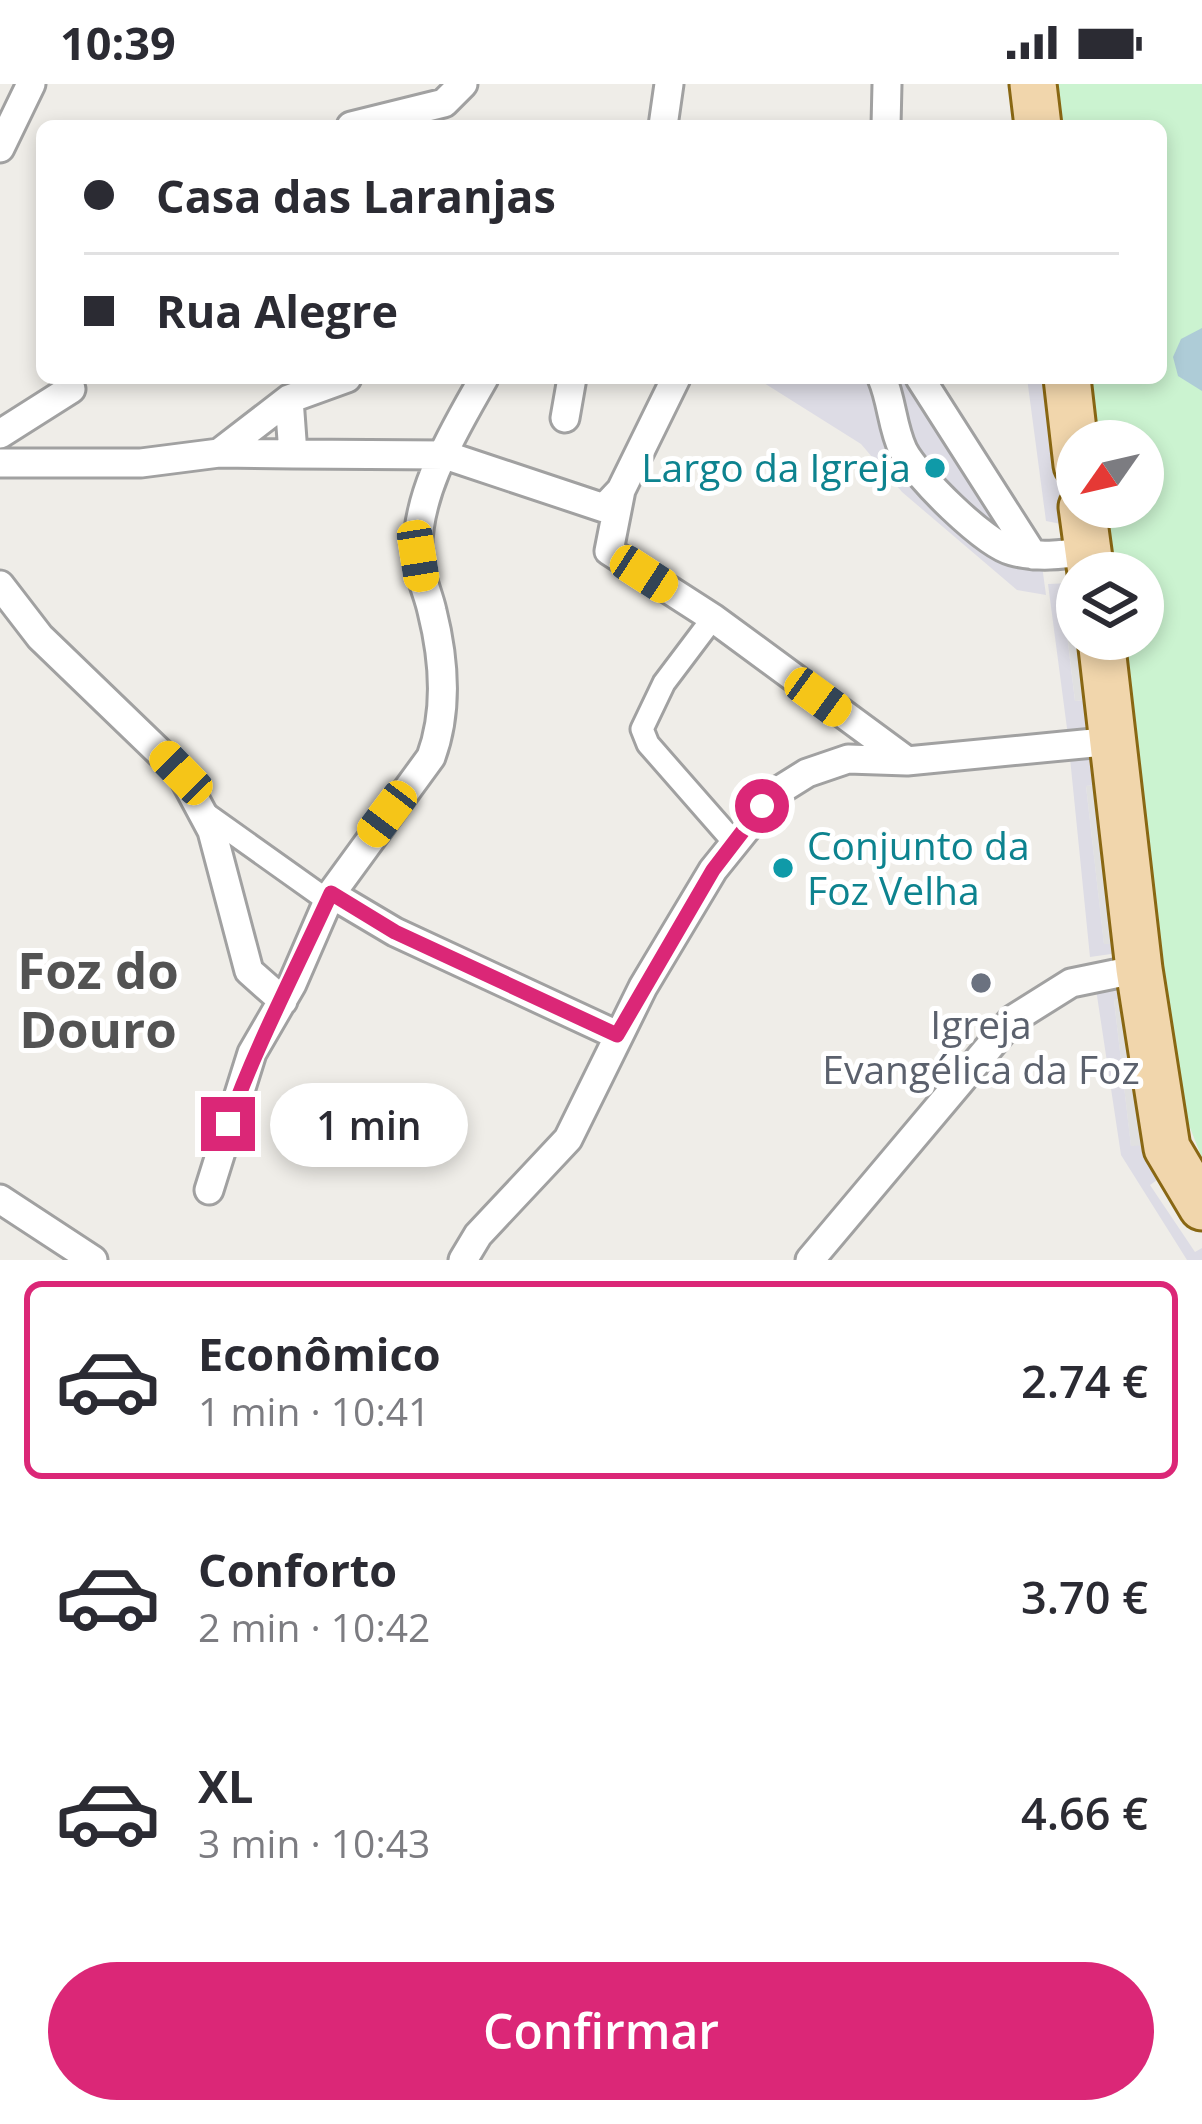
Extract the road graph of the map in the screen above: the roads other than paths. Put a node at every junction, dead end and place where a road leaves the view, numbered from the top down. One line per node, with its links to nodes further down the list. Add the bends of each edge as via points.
1 (31, 84): 10 (street)
2 (463, 84): 6 (street, via 444,104)
3 (669, 84): 7 (street)
4 (887, 84): 8 (street)
5 (1033, 84): 9 (main road)
6 (376, 120)
7 (664, 120)
8 (886, 120)
9 (1037, 120)
10 (0, 148)
11 (330, 384): 19 (street)
12 (481, 384): 25 (street)
13 (571, 384): 20 (street)
14 (673, 384): 27 (street)
15 (884, 384): 29 (street, via 903,450 927,482 1006,550)
16 (924, 384): 29 (street)
17 (1068, 384): 21 (main road)
18 (71, 389): 22 (street)
19 (289, 399): 23 (street); 24 (street)
20 (565, 418)
21 (1072, 420)
22 (0, 434)
23 (219, 453): 24 (street); 26 (street, via 141,463)
24 (293, 454): 25 (street)
25 (445, 455): 27 (street, via 604,508); 37 (street, via 424,508 418,556 444,700 441,730 431,757)
26 (0, 463)
27 (621, 490): 31 (street, via 609,551)
28 (1086, 544): 29 (street)
29 (1033, 555)
30 (0, 585): 35 (street, via 40,637 181,773)
31 (713, 618): 34 (street); 36 (street, via 664,683 642,729)
32 (1104, 660): 33 (main road)
33 (1114, 741): 34 (street); 38 (main road)
34 (907, 761): 36 (street, via 848,759 807,773 775,793)
35 (202, 811): 37 (street); 39 (street, via 249,971)
36 (733, 841): 40 (street)
37 (329, 897): 39 (street); 40 (street)
38 (1139, 969): 43 (main road, via 1167,1148); 46 (street, via 1071,983 1012,1019)
39 (283, 1001): 41 (street, via 252,1053)
40 (617, 1035): 45 (street, via 568,1139)
41 (209, 1190)
42 (0, 1199): 44 (street)
43 (1202, 1207)
44 (93, 1260)
45 (463, 1260)
46 (810, 1260)

